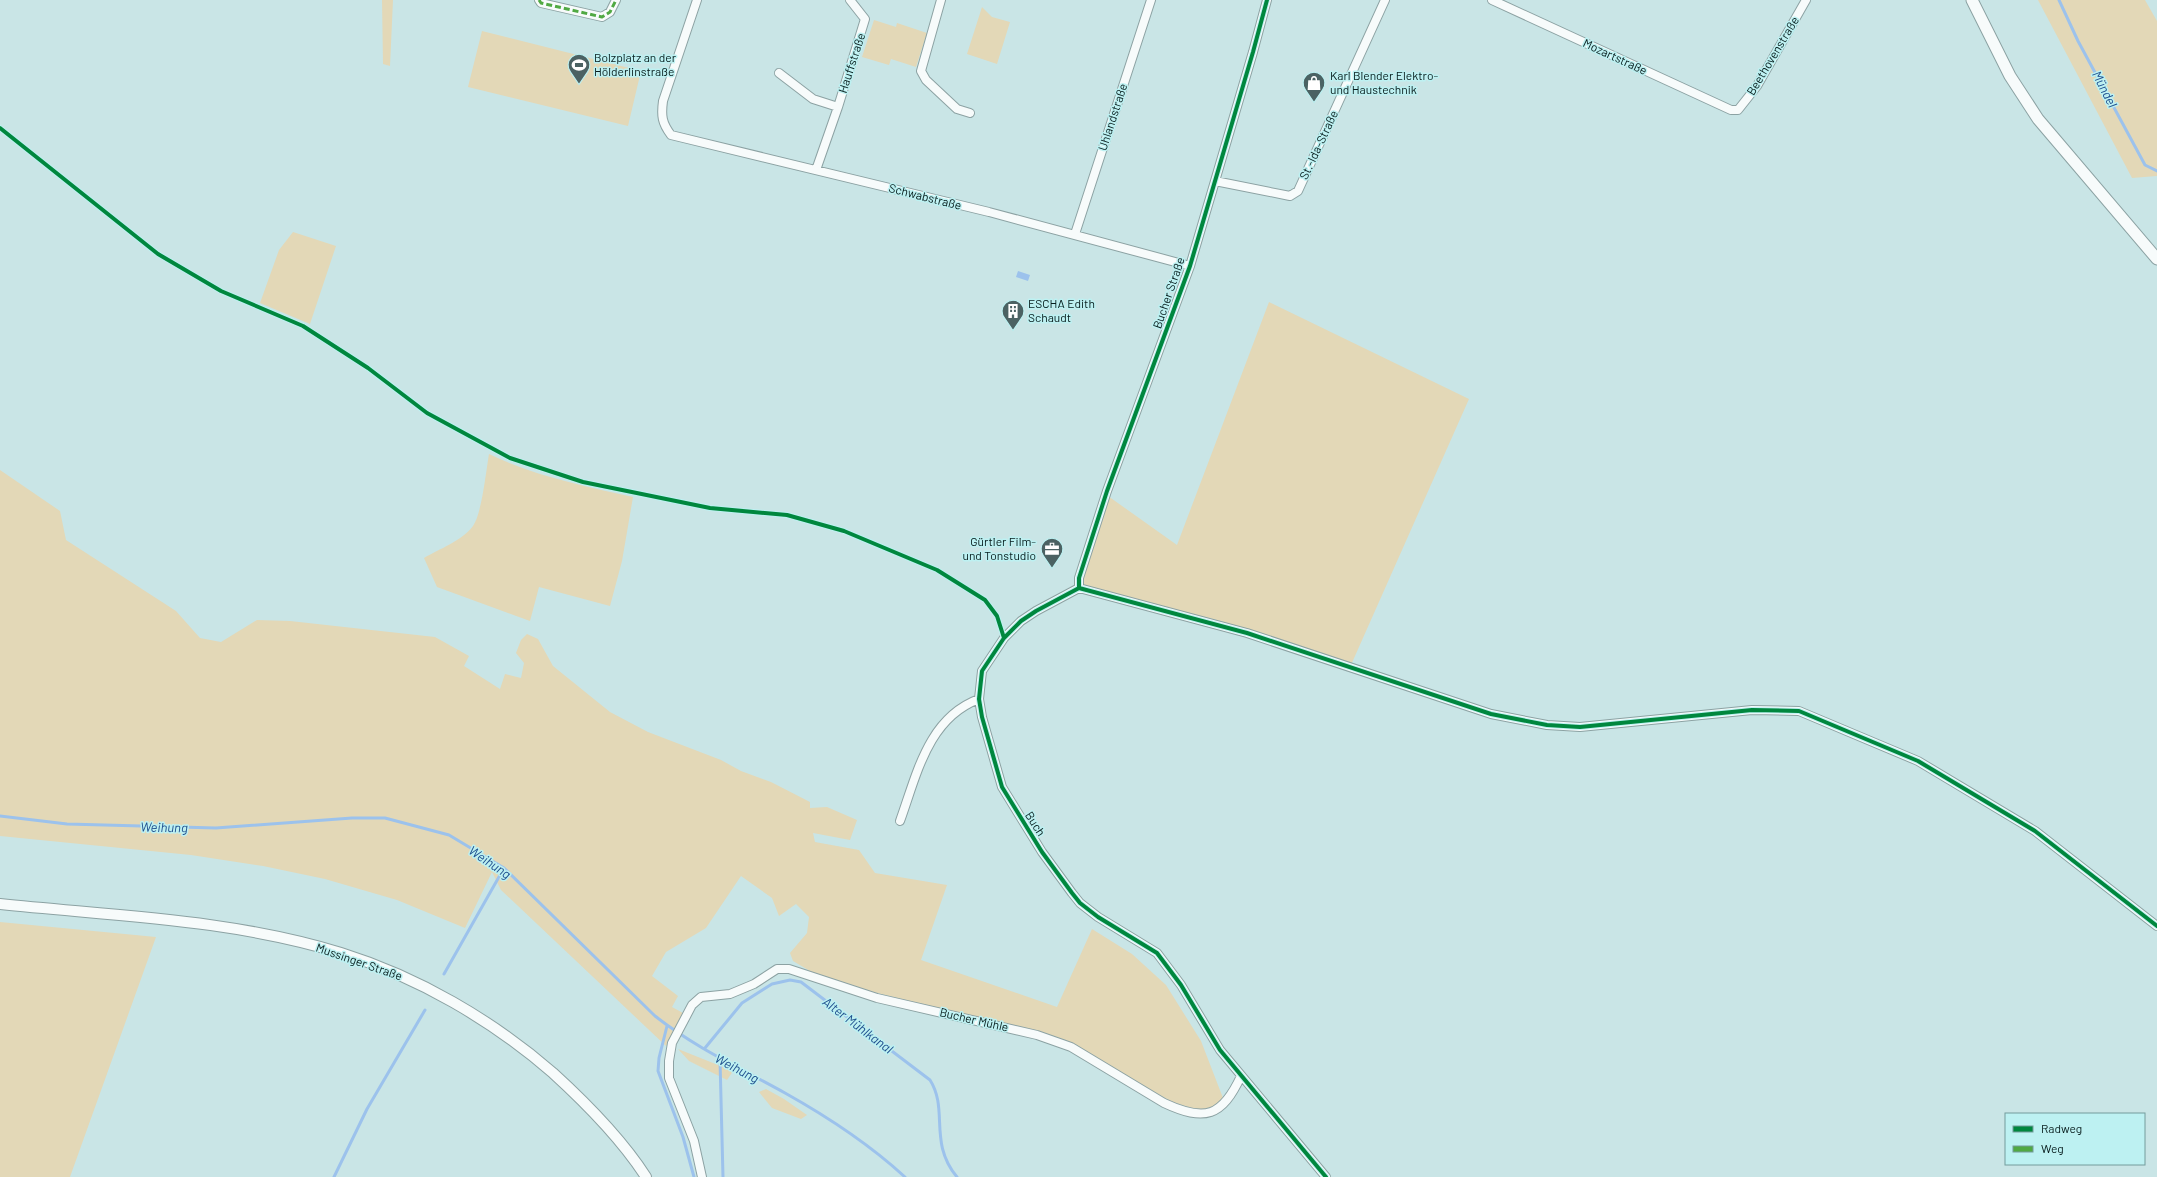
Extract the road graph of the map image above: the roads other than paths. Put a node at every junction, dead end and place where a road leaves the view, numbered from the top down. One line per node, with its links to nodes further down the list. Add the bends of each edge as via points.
1 (539, 0): 2 (street, via 542,3 602,17 610,12)
2 (616, 0)
3 (697, 0): 16 (street, Schwabstraße, via 663,101 663,124 671,135)
4 (850, 0): 13 (street, Hauffstraße, via 865,19)
5 (941, 0): 15 (street, via 921,71 926,80 956,109)
6 (1151, 0): 18 (street, Uhlandstraße)
7 (1267, 0): 17 (street, Bucher Straße)
8 (1385, 0): 17 (street, St.-Ida-Straße, via 1298,191 1290,196)
9 (1492, 0): 14 (street, Mozartstraße, via 1731,110)
10 (1806, 0): 14 (street, Beethovenstraße, via 1757,86)
11 (1972, 0): 19 (main road, via 2010,76 2038,119)
12 (779, 73): 13 (street, Hauffstraße, via 813,99)
13 (838, 107): 16 (street, Hauffstraße)
14 (1738, 110)
15 (970, 113)
16 (816, 170): 18 (street, Schwabstraße)
17 (1215, 181): 20 (street, Bucher Straße)
18 (1075, 234): 20 (street, Schwabstraße)
19 (2157, 259)
20 (1190, 266): 21 (street, Bucher Straße, via 1107,491 1079,578)
21 (1079, 588): 22 (street, Buch, via 1036,611 1004,638 982,671); 25 (street, via 1248,632 1491,714 1525,721 1580,727 1752,710 1799,711 1918,760 2035,831)
22 (979, 699): 23 (street, via 946,720 929,743); 26 (street, Buch, via 1002,787 1058,877 1080,903 1098,917 1156,953 1181,985 1220,1050)
23 (900, 821)
24 (0, 904): 27 (street, Mussinger Straße, via 222,927 315,946 376,965 417,983 468,1011 534,1057 569,1087 598,1118)
25 (2157, 926)
26 (1241, 1076): 28 (street, Bucher Mühle, via 1228,1100 1219,1110 1209,1113 1179,1110 1071,1047 1037,1035 877,998 789,969 777,969 754,984 730,994 701,997 692,1005 672,1042 668,1061 669,1078 694,1141); 29 (street)
27 (646, 1177)
28 (702, 1177)
29 (1326, 1177)

